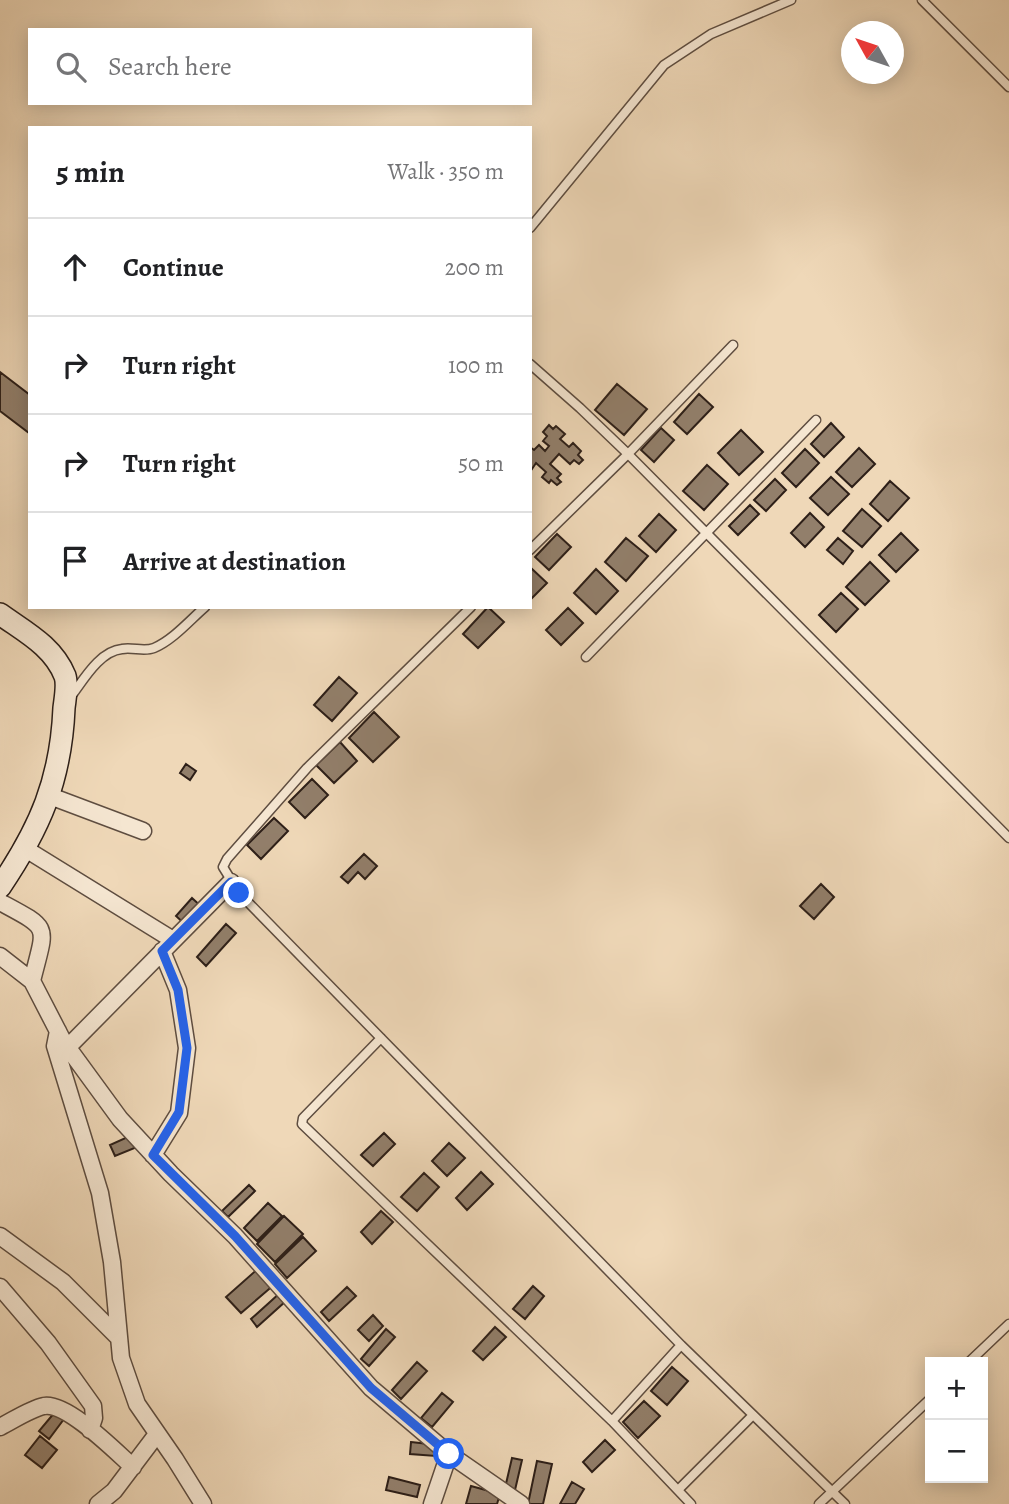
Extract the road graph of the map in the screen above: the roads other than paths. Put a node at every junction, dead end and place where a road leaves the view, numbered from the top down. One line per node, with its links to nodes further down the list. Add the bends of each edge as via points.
1 (791, 0): 4 (lane, via 711,34 663,65)
2 (922, 0): 3 (lane)
3 (1009, 87)
4 (532, 226)
5 (733, 345): 8 (lane)
6 (532, 366): 8 (lane)
7 (816, 420): 9 (lane)
8 (628, 454): 9 (lane); 10 (lane)
9 (705, 532): 14 (lane); 18 (lane)
10 (532, 548)
11 (203, 609): 15 (lane, via 160,645 121,648 109,654)
12 (469, 609): 20 (lane, via 280,798 227,859 223,867)
13 (0, 614): 15 (street, via 47,647 66,678)
14 (586, 657)
15 (65, 705): 16 (street)
16 (50, 796): 17 (street); 19 (street)
17 (143, 831)
18 (1009, 838)
19 (24, 848): 21 (street); 23 (street)
20 (231, 882): 23 (street); 27 (lane)
21 (0, 887)
22 (0, 902): 25 (street, via 37,922 41,929)
23 (168, 946): 28 (street); 29 (street, via 187,1048 179,1112)
24 (0, 956): 25 (street)
25 (32, 981): 26 (street)
26 (58, 1031): 28 (street); 33 (street, via 55,1046 100,1193)
27 (381, 1038): 34 (lane); 38 (lane, via 303,1118 302,1125)
28 (68, 1047): 29 (street, via 120,1119)
29 (153, 1155): 42 (street, via 235,1236 371,1388)
30 (0, 1236): 33 (street, via 63,1282)
31 (0, 1287): 40 (street, via 93,1406)
32 (1009, 1324): 35 (lane)
33 (118, 1336): 41 (street, via 137,1404)
34 (681, 1345): 37 (lane); 38 (lane)
35 (974, 1357)
36 (925, 1404): 45 (lane)
37 (753, 1415): 44 (lane); 45 (lane)
38 (612, 1421): 44 (lane)
39 (0, 1427): 40 (street, via 50,1406)
40 (90, 1430): 43 (street)
41 (157, 1434): 43 (street); 48 (street)
42 (449, 1454): 46 (street); 49 (street)
43 (133, 1466): 47 (street)
44 (678, 1490): 50 (lane)
45 (833, 1492): 51 (lane); 52 (lane)
46 (513, 1501)
47 (98, 1504)
48 (203, 1504)
49 (432, 1504)
50 (691, 1504)
51 (819, 1504)
52 (845, 1504)

